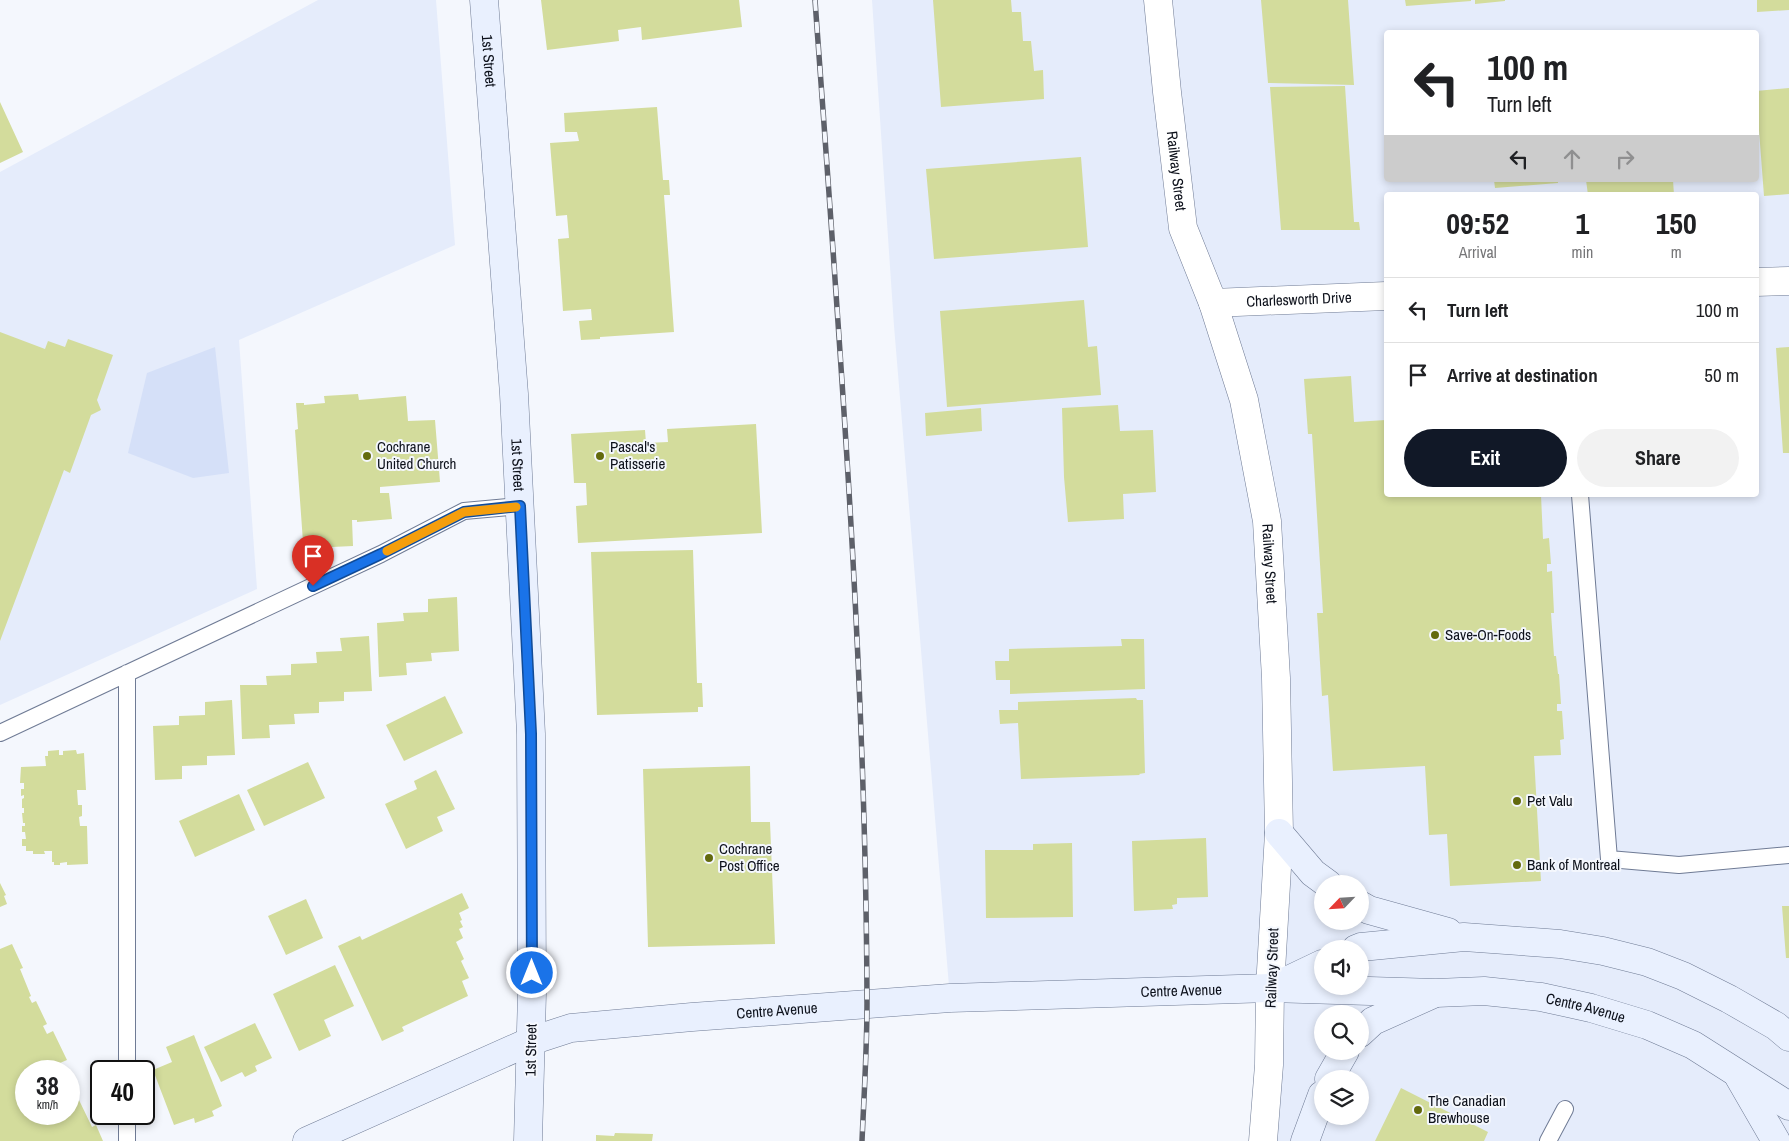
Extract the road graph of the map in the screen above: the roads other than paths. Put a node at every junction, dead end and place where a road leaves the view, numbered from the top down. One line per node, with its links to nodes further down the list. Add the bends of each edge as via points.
1 (484, 0): 8 (main road, 1st Street)
2 (1158, 0): 6 (street, Railway Street, via 1183,228)
3 (1789, 281): 4 (street)
4 (1759, 282)
5 (1384, 296): 6 (street, Charlesworth Drive)
6 (1213, 303): 11 (street, Railway Street, via 1244,400 1267,521 1276,678)
7 (1580, 497): 12 (lane, via 1609,859 1679,865)
8 (520, 506): 9 (lane, via 464,512); 22 (main road, 1st Street, via 531,734)
9 (127, 673): 10 (lane); 23 (lane)
10 (0, 733)
11 (1279, 833): 13 (main road); 18 (street, Railway Street)
12 (1789, 856)
13 (1316, 875)
14 (1369, 910): 15 (main road)
15 (1464, 937): 16 (main road); 21 (main road, via 1560,944 1647,962 1728,999)
16 (1369, 946)
17 (1314, 968): 18 (main road, Centre Avenue)
18 (1270, 988): 19 (main road, Centre Avenue); 22 (main road, Centre Avenue, via 950,998 571,1028); 32 (street, Railway Street, via 1269,1065)
19 (1436, 993): 20 (main road); 24 (main road, Centre Avenue, via 1484,991 1541,997 1591,1008 1647,1025 1693,1046)
20 (1369, 1024)
21 (1789, 1036)
22 (531, 1041): 30 (main road, Centre Avenue); 31 (main road, 1st Street)
23 (127, 1060)
24 (1736, 1072): 25 (main road, Centre Avenue); 35 (main road)
25 (1789, 1106)
26 (1565, 1109): 34 (lane)
27 (1314, 1117): 33 (main road)
28 (127, 1125): 29 (lane)
29 (127, 1141)
30 (307, 1141)
31 (528, 1141)
32 (1263, 1141)
33 (1305, 1141)
34 (1548, 1141)
35 (1776, 1141)

